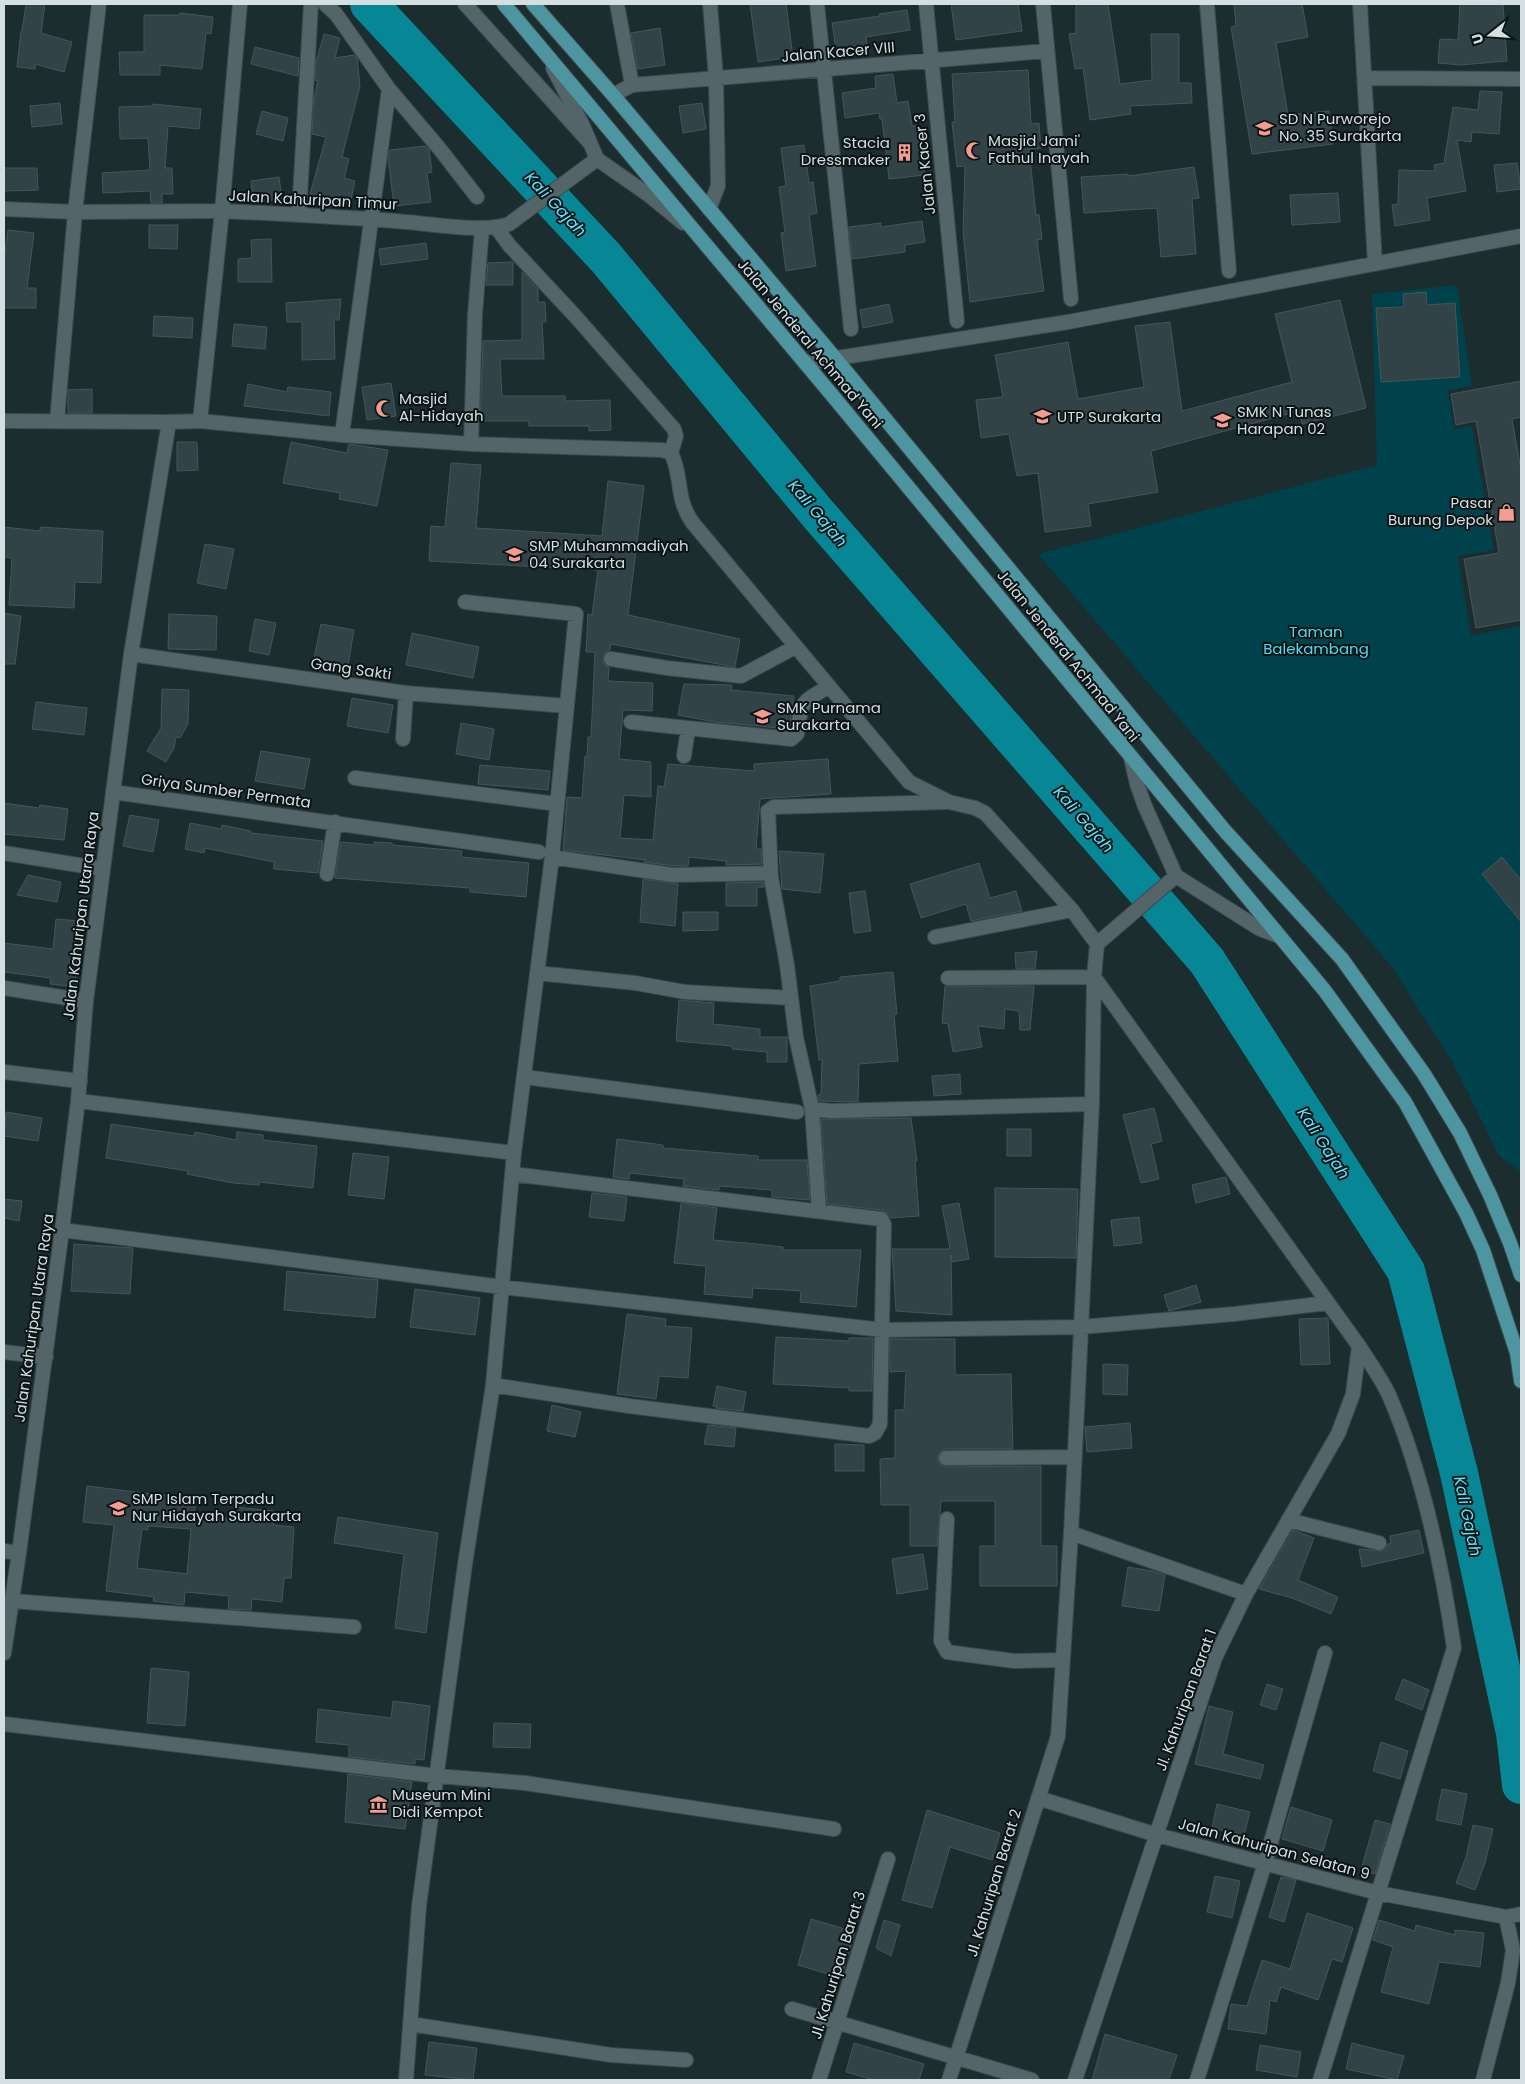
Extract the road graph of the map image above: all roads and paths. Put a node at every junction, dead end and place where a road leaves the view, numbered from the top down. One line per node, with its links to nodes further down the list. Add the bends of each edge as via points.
1 (99, 4): 31 (street)
2 (240, 4): 30 (street)
3 (311, 4): 32 (street)
4 (325, 4): 23 (street, via 336,14)
5 (465, 4): 25 (street)
6 (504, 4): 15 (main road, Jalan Jenderal Achmad Yani)
7 (533, 4): 24 (main road, Jalan Jenderal Achmad Yani)
8 (618, 4): 22 (street)
9 (710, 4): 19 (street)
10 (817, 4): 18 (street)
11 (926, 4): 17 (street, Jalan Kacer 3)
12 (1043, 4): 16 (street)
13 (1207, 4): 38 (street)
14 (1360, 4): 20 (street)
15 (544, 51): 25 (street, via 574,106); 35 (main road, Jalan Jenderal Achmad Yani)
16 (1047, 51): 17 (street, Jalan Kacer VIII); 39 (street)
17 (931, 61): 18 (street, Jalan Kacer VIII); 40 (street, Jalan Kacer 3)
18 (824, 69): 19 (street, Jalan Kacer VIII); 41 (street)
19 (716, 78): 22 (street, Jalan Kacer VIII); 28 (street, via 718,186)
20 (1364, 78): 21 (street); 37 (street)
21 (1521, 79)
22 (632, 85): 24 (street)
23 (389, 89): 27 (street); 33 (street)
24 (613, 96): 28 (main road, Jalan Jenderal Achmad Yani)
25 (589, 143): 26 (street)
26 (597, 159): 34 (street); 35 (street)
27 (476, 198)
28 (708, 208): 42 (main road, Jalan Jenderal Achmad Yani)
29 (4, 210): 31 (street, Jalan Kahuripan Timur)
30 (222, 211): 31 (street, Jalan Kahuripan Timur); 32 (street, Jalan Kahuripan Timur); 46 (street)
31 (75, 212): 45 (street)
32 (299, 214): 33 (street, Jalan Kahuripan Timur)
33 (372, 220): 34 (street, Jalan Kahuripan Timur); 48 (street)
34 (496, 226): 49 (street, via 475,314); 50 (street, via 508,246 576,317 674,429 676,436)
35 (699, 236): 43 (main road, Jalan Jenderal Achmad Yani)
36 (1521, 236): 37 (street)
37 (1375, 264): 42 (street, via 1068,322)
38 (1229, 271)
39 (1071, 299)
40 (957, 321)
41 (851, 329)
42 (835, 358): 43 (street); 59 (main road, Jalan Jenderal Achmad Yani)
43 (805, 363): 62 (main road, Jalan Jenderal Achmad Yani)
44 (4, 421): 45 (street)
45 (57, 421): 47 (street)
46 (200, 421): 47 (street); 48 (street)
47 (170, 422): 53 (street, Jalan Kahuripan Utara Raya)
48 (342, 435): 49 (street)
49 (471, 444): 50 (street, via 662,450)
50 (671, 454): 52 (street, via 686,513)
51 (465, 602): 57 (street, via 576,614)
52 (795, 647): 54 (street, via 741,676); 55 (street)
53 (131, 654): 56 (street, Gang Sakti); 66 (street, Jalan Kahuripan Utara Raya)
54 (611, 659)
55 (828, 687): 60 (street, via 805,700 797,734 791,739); 67 (street, via 909,782)
56 (406, 693): 57 (street, Gang Sakti); 61 (street)
57 (567, 706): 68 (street)
58 (631, 722): 60 (street)
59 (1136, 722): 62 (main road); 97 (main road, Jalan Jenderal Achmad Yani, via 1225,830 1342,959 1424,1074 1460,1133 1493,1203)
60 (688, 729): 63 (street)
61 (403, 739)
62 (1116, 739): 64 (main road, Jalan Jenderal Achmad Yani)
63 (684, 756)
64 (1131, 758): 75 (street); 77 (main road, Jalan Jenderal Achmad Yani)
65 (355, 778): 68 (street)
66 (113, 792): 69 (street, Griya Sumber Permata); 72 (street, Jalan Kahuripan Utara Raya)
67 (949, 802): 73 (street, via 774,807 768,811 767,817); 76 (street, via 985,813)
68 (557, 804): 71 (street)
69 (335, 822): 71 (street, Griya Sumber Permata); 74 (street)
70 (4, 854): 72 (street)
71 (546, 854): 73 (street, Griya Sumber Permata, via 673,875); 80 (street)
72 (103, 869): 85 (street, Jalan Kahuripan Utara Raya)
73 (771, 873): 84 (street)
74 (327, 874)
75 (1170, 880): 77 (street); 79 (street)
76 (1072, 910): 78 (street); 79 (street)
77 (1279, 936): 105 (main road, Jalan Jenderal Achmad Yani, via 1325,991 1405,1102 1462,1205 1483,1250 1517,1353)
78 (935, 937)
79 (1097, 944): 81 (street, Jl. Kahuripan Barat 2)
80 (537, 973): 84 (street, via 685,992); 87 (street)
81 (1094, 977): 82 (street); 90 (street, Jl. Kahuripan Barat 2); 99 (street)
82 (948, 978)
83 (4, 988): 85 (street)
84 (791, 998): 91 (street)
85 (86, 1001): 88 (street, Jalan Kahuripan Utara Raya)
86 (4, 1072): 88 (street)
87 (524, 1077): 92 (street); 93 (street)
88 (80, 1081): 89 (street, Jalan Kahuripan Utara Raya)
89 (78, 1101): 93 (street); 96 (street, Jalan Kahuripan Utara Raya)
90 (1092, 1104): 91 (street); 100 (street, Jl. Kahuripan Barat 2)
91 (812, 1109): 95 (street)
92 (797, 1112)
93 (514, 1153): 94 (street)
94 (512, 1174): 95 (street); 98 (street)
95 (819, 1210): 101 (street, via 875,1217 884,1224)
96 (62, 1230): 98 (street); 104 (street, Jalan Kahuripan Utara Raya)
97 (1521, 1275)
98 (502, 1286): 101 (street); 106 (street)
99 (1328, 1303): 100 (street); 102 (street)
100 (1081, 1327): 101 (street); 107 (street, Jl. Kahuripan Barat 2)
101 (883, 1330): 106 (street, via 880,1424 869,1436 629,1406)
102 (1359, 1346): 110 (street, Jl. Kahuripan Barat 1, via 1349,1409 1329,1452); 128 (street, via 1388,1394 1419,1480 1447,1600 1454,1648)
103 (4, 1352): 104 (street)
104 (46, 1356): 114 (street, Jalan Kahuripan Utara Raya)
105 (1521, 1381)
106 (493, 1385): 122 (street)
107 (1074, 1457): 108 (street); 111 (street, Jl. Kahuripan Barat 2)
108 (946, 1458)
109 (948, 1519): 120 (street, via 941,1642 947,1652)
110 (1288, 1520): 112 (street); 115 (street, Jl. Kahuripan Barat 1)
111 (1071, 1533): 115 (street); 120 (street, Jl. Kahuripan Barat 2)
112 (1379, 1543)
113 (4, 1551): 114 (street)
114 (20, 1553): 116 (street, Jalan Kahuripan Utara Raya)
115 (1246, 1594): 125 (street, Jl. Kahuripan Barat 1, via 1215,1658)
116 (12, 1601): 117 (street); 118 (street, Jalan Kahuripan Utara Raya)
117 (354, 1627)
118 (4, 1653)
119 (1325, 1653): 127 (street)
120 (1062, 1666): 123 (street, Jl. Kahuripan Barat 2, via 1058,1736)
121 (4, 1724): 122 (street)
122 (437, 1776): 124 (street, via 525,1783); 131 (street, via 418,1906)
123 (1038, 1798): 125 (street, Jalan Kahuripan Selatan 9); 133 (street, Jl. Kahuripan Barat 2)
124 (834, 1829)
125 (1156, 1835): 127 (street, Jalan Kahuripan Selatan 9); 139 (street, Jl. Kahuripan Barat 1)
126 (888, 1859): 132 (street, Jl. Kahuripan Barat 3)
127 (1265, 1863): 128 (street, Jalan Kahuripan Selatan 9); 140 (street)
128 (1378, 1893): 129 (street, Jalan Kahuripan Selatan 9); 141 (street)
129 (1513, 1916): 142 (street, via 1509,1975)
130 (792, 2010): 132 (street)
131 (410, 2024): 134 (street, via 611,2055); 135 (street)
132 (837, 2024): 133 (street); 136 (street, Jl. Kahuripan Barat 3)
133 (956, 2058): 137 (street, Jl. Kahuripan Barat 2); 138 (street)
134 (686, 2060)
135 (406, 2080)
136 (819, 2080)
137 (949, 2080)
138 (1032, 2080)
139 (1075, 2080)
140 (1197, 2080)
141 (1320, 2080)
142 (1483, 2080)

